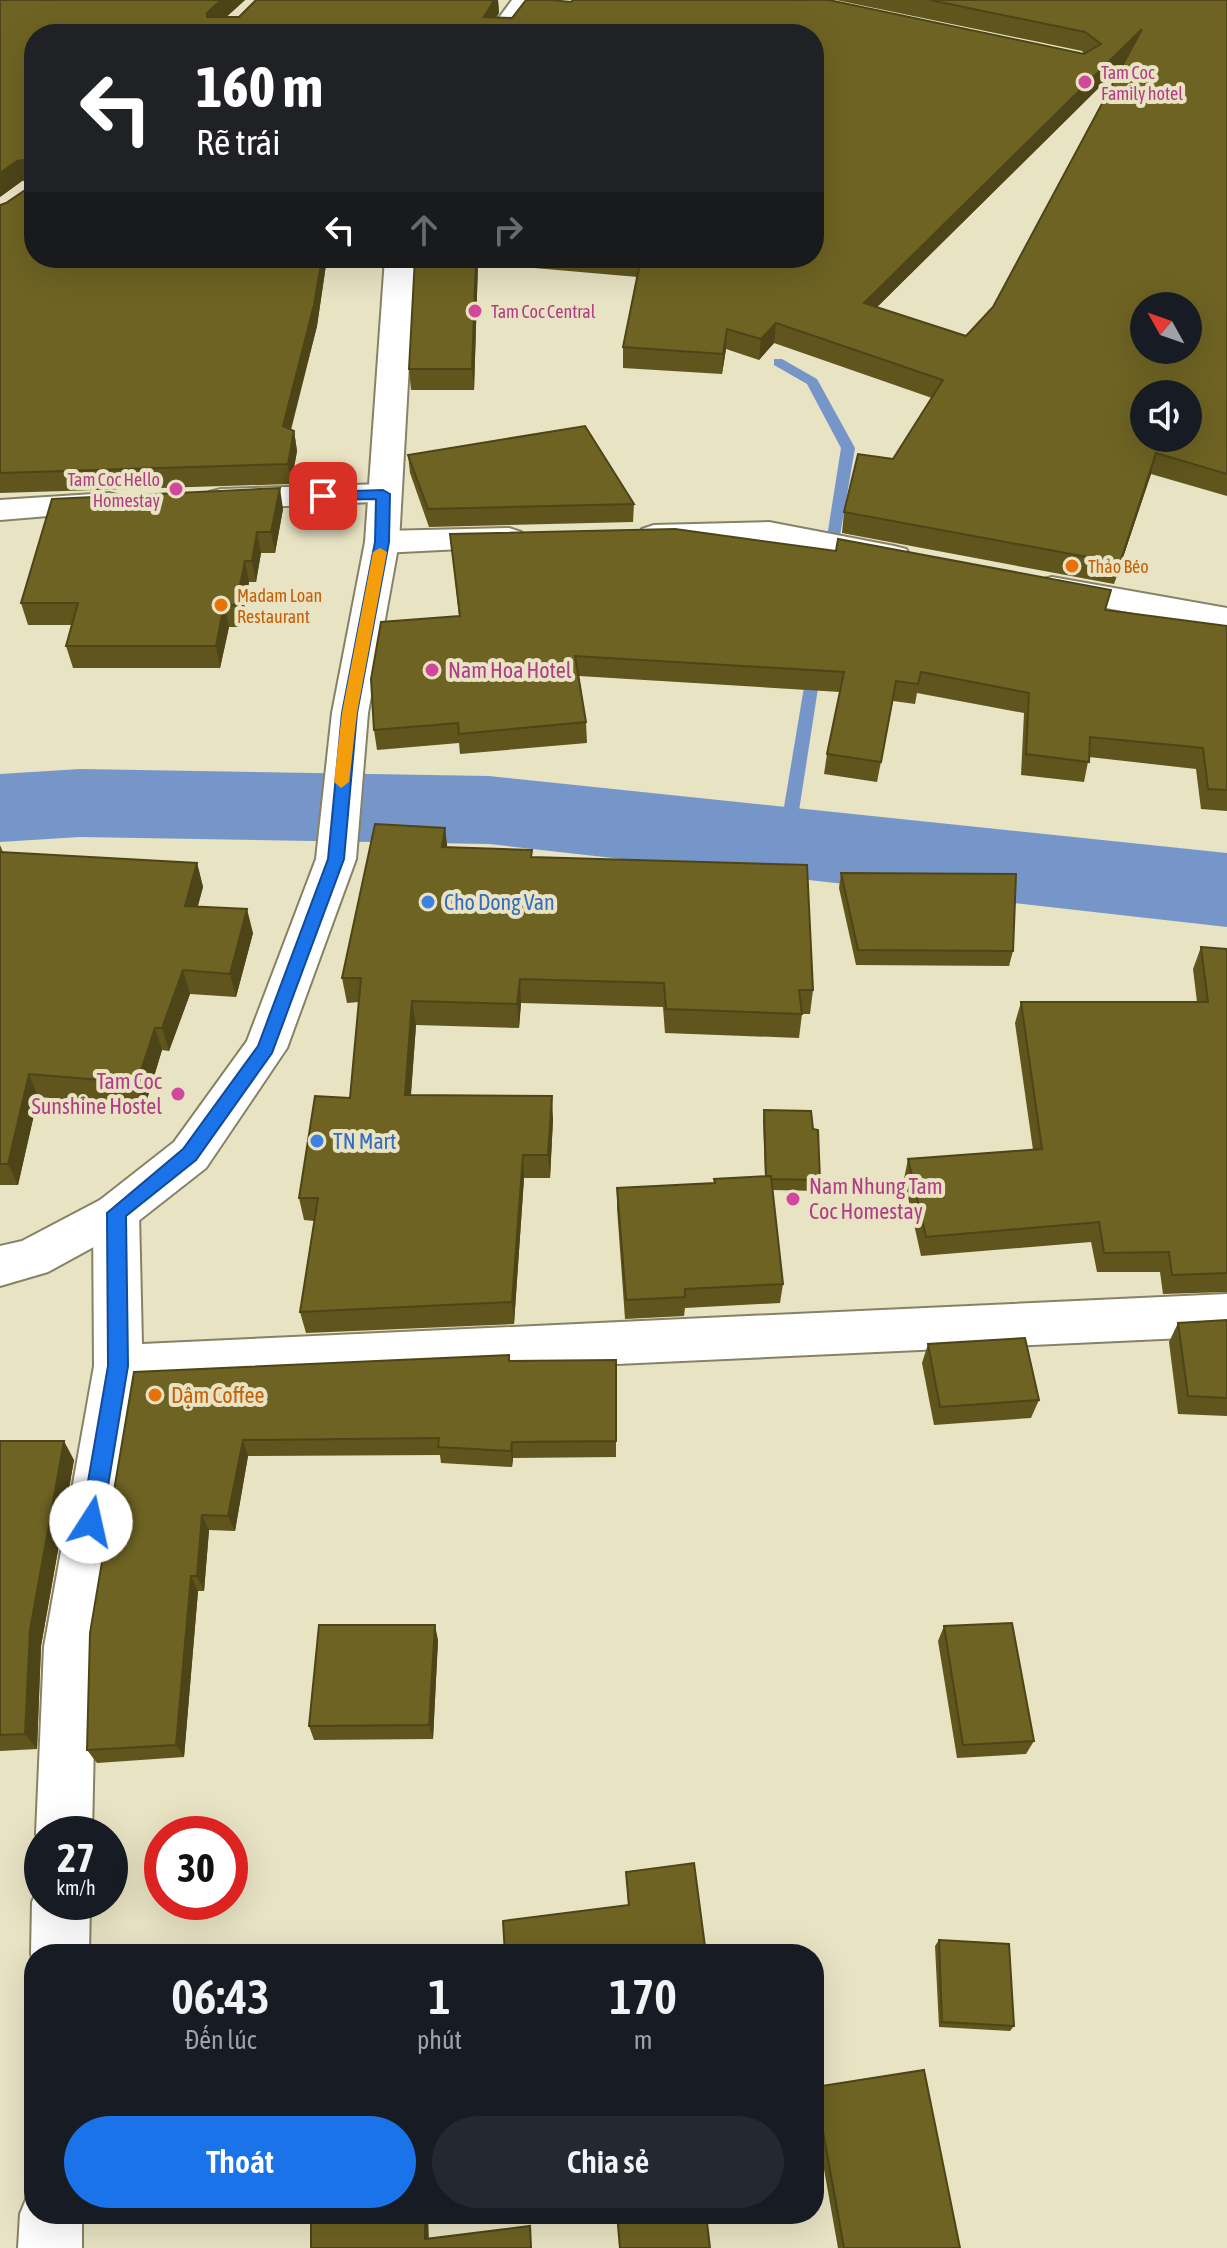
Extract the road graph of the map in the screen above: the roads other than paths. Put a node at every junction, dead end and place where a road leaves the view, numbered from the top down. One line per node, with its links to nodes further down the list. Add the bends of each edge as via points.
1 (524, 0): 2 (street)
2 (507, 24)
3 (399, 268): 4 (street)
4 (383, 494): 5 (street); 10 (street)
5 (193, 500)
6 (146, 502): 7 (street)
7 (0, 510)
8 (614, 537): 11 (street, via 769,533)
9 (537, 538): 10 (street)
10 (382, 542): 14 (street, via 350,713 336,859 266,1048 190,1155)
11 (923, 563)
12 (1025, 583): 13 (street)
13 (1227, 619)
14 (116, 1213): 15 (street, via 32,1258); 17 (street)
15 (0, 1266)
16 (1227, 1315): 17 (street)
17 (118, 1366): 18 (street, via 70,1647)
18 (65, 1816)
19 (61, 1920): 20 (street)
20 (60, 1944)
21 (51, 2224): 22 (street)
22 (50, 2248)

